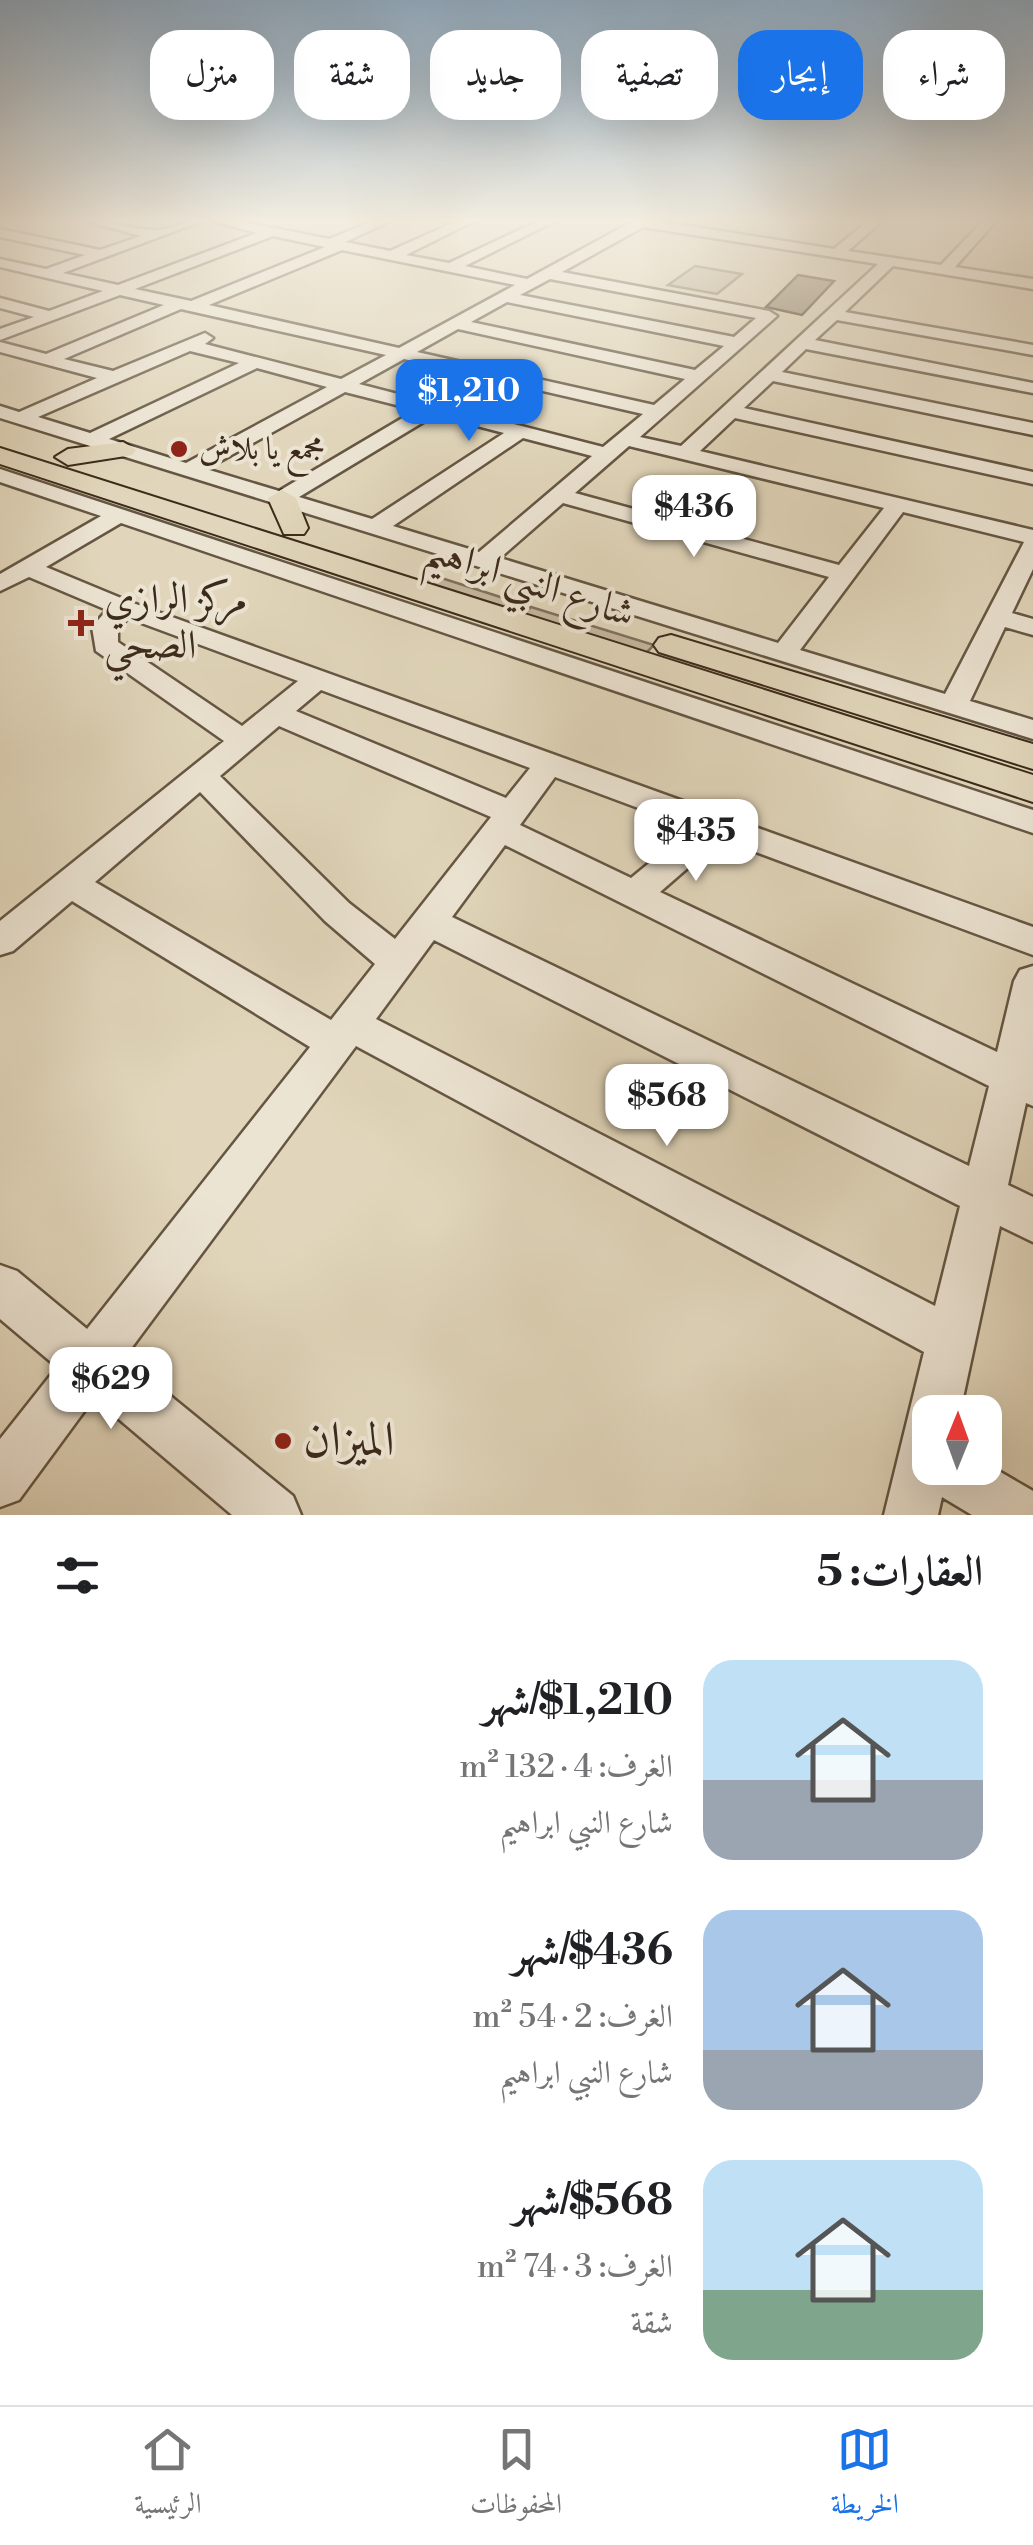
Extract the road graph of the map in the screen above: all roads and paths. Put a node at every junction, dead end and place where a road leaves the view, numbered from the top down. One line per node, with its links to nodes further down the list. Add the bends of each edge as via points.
1 (116, 292): 11 (street)
2 (129, 292): 9 (street)
3 (218, 292): 9 (street)
4 (516, 292): 7 (street)
5 (642, 292): 15 (street, via 770,316)
6 (856, 292): 10 (street)
7 (506, 297): 13 (street); 15 (street)
8 (0, 303): 11 (street)
9 (187, 304): 12 (street); 21 (street)
10 (832, 314): 16 (street); 19 (street)
11 (52, 316): 14 (street)
12 (250, 318): 17 (street); 20 (street)
13 (457, 324): 20 (street); 24 (street)
14 (0, 335)
15 (736, 343): 24 (street)
16 (802, 343): 23 (street); 27 (street)
17 (188, 345): 22 (street); 25 (street)
18 (0, 347): 21 (street)
19 (1033, 350)
20 (404, 352): 26 (street); 29 (street)
21 (46, 360): 25 (street)
22 (256, 362): 26 (street); 35 (street)
23 (768, 375): 30 (street); 32 (street)
24 (697, 376): 29 (street)
25 (114, 378): 31 (street)
26 (343, 386): 28 (street); 40 (street)
27 (1033, 388)
28 (432, 408): 33 (street); 45 (street)
29 (657, 411): 34 (street)
30 (730, 411): 37 (street); 42 (street)
31 (7, 422): 35 (main road, شارع النبي ابراهيم)
32 (1033, 429)
33 (520, 432): 38 (street); 47 (street)
34 (624, 438): 37 (street); 38 (street)
35 (80, 449): 36 (main road); 45 (main road, شارع النبي ابراهيم)
36 (123, 450): 40 (street)
37 (686, 453): 44 (street)
38 (606, 454): 43 (street)
39 (0, 456): 59 (main road, شارع النبي ابراهيم)
40 (188, 470): 45 (street)
41 (0, 475): 46 (street)
42 (1033, 478)
43 (559, 495): 50 (street); 51 (street)
44 (898, 504): 48 (street); 51 (street)
45 (288, 513): 47 (street); 57 (main road, شارع النبي ابراهيم)
46 (121, 514): 52 (street); 60 (street)
47 (376, 527): 50 (street)
48 (1033, 537)
49 (1033, 546): 54 (street)
50 (483, 560): 56 (street)
51 (844, 574): 56 (street)
52 (9, 577): 53 (street)
53 (124, 608): 58 (street); 66 (street, via 105,627 105,645)
54 (997, 617): 55 (street); 61 (street)
55 (1033, 627)
56 (785, 652): 57 (main road); 61 (street)
57 (716, 659): 62 (main road, شارع النبي ابراهيم)
58 (319, 678): 63 (street); 68 (street)
59 (736, 692): 60 (main road); 62 (main road, شارع النبي ابراهيم)
60 (656, 696): 72 (street)
61 (954, 704): 65 (street)
62 (819, 705): 64 (main road, شارع النبي ابراهيم)
63 (276, 714): 66 (street); 71 (street)
64 (869, 721): 67 (main road, شارع النبي ابراهيم); 70 (main road, شارع النبي ابراهيم)
65 (1033, 730)
66 (244, 741): 69 (street)
67 (1033, 757)
68 (550, 763): 71 (street); 73 (street)
69 (201, 776): 74 (street); 79 (street, via 337,912)
70 (1033, 790)
71 (505, 821): 75 (street); 76 (street)
72 (1033, 822)
73 (718, 825): 75 (street); 78 (street)
74 (70, 883): 77 (street); 81 (street)
75 (634, 894): 82 (street)
76 (428, 921): 79 (street); 83 (street)
77 (0, 941)
78 (1033, 941)
79 (397, 962): 81 (street)
80 (1033, 981): 82 (street)
81 (342, 1033): 86 (street); 87 (street)
82 (1022, 1083): 83 (street)
83 (984, 1195): 84 (street); 86 (street)
84 (1033, 1220)
85 (0, 1288): 87 (street)
86 (951, 1340): 88 (street)
87 (89, 1362): 89 (street); 92 (street)
88 (942, 1395)
89 (0, 1481)
90 (920, 1485): 93 (street)
91 (985, 1485): 94 (street)
92 (274, 1515)
93 (911, 1515)
94 (1024, 1515)

